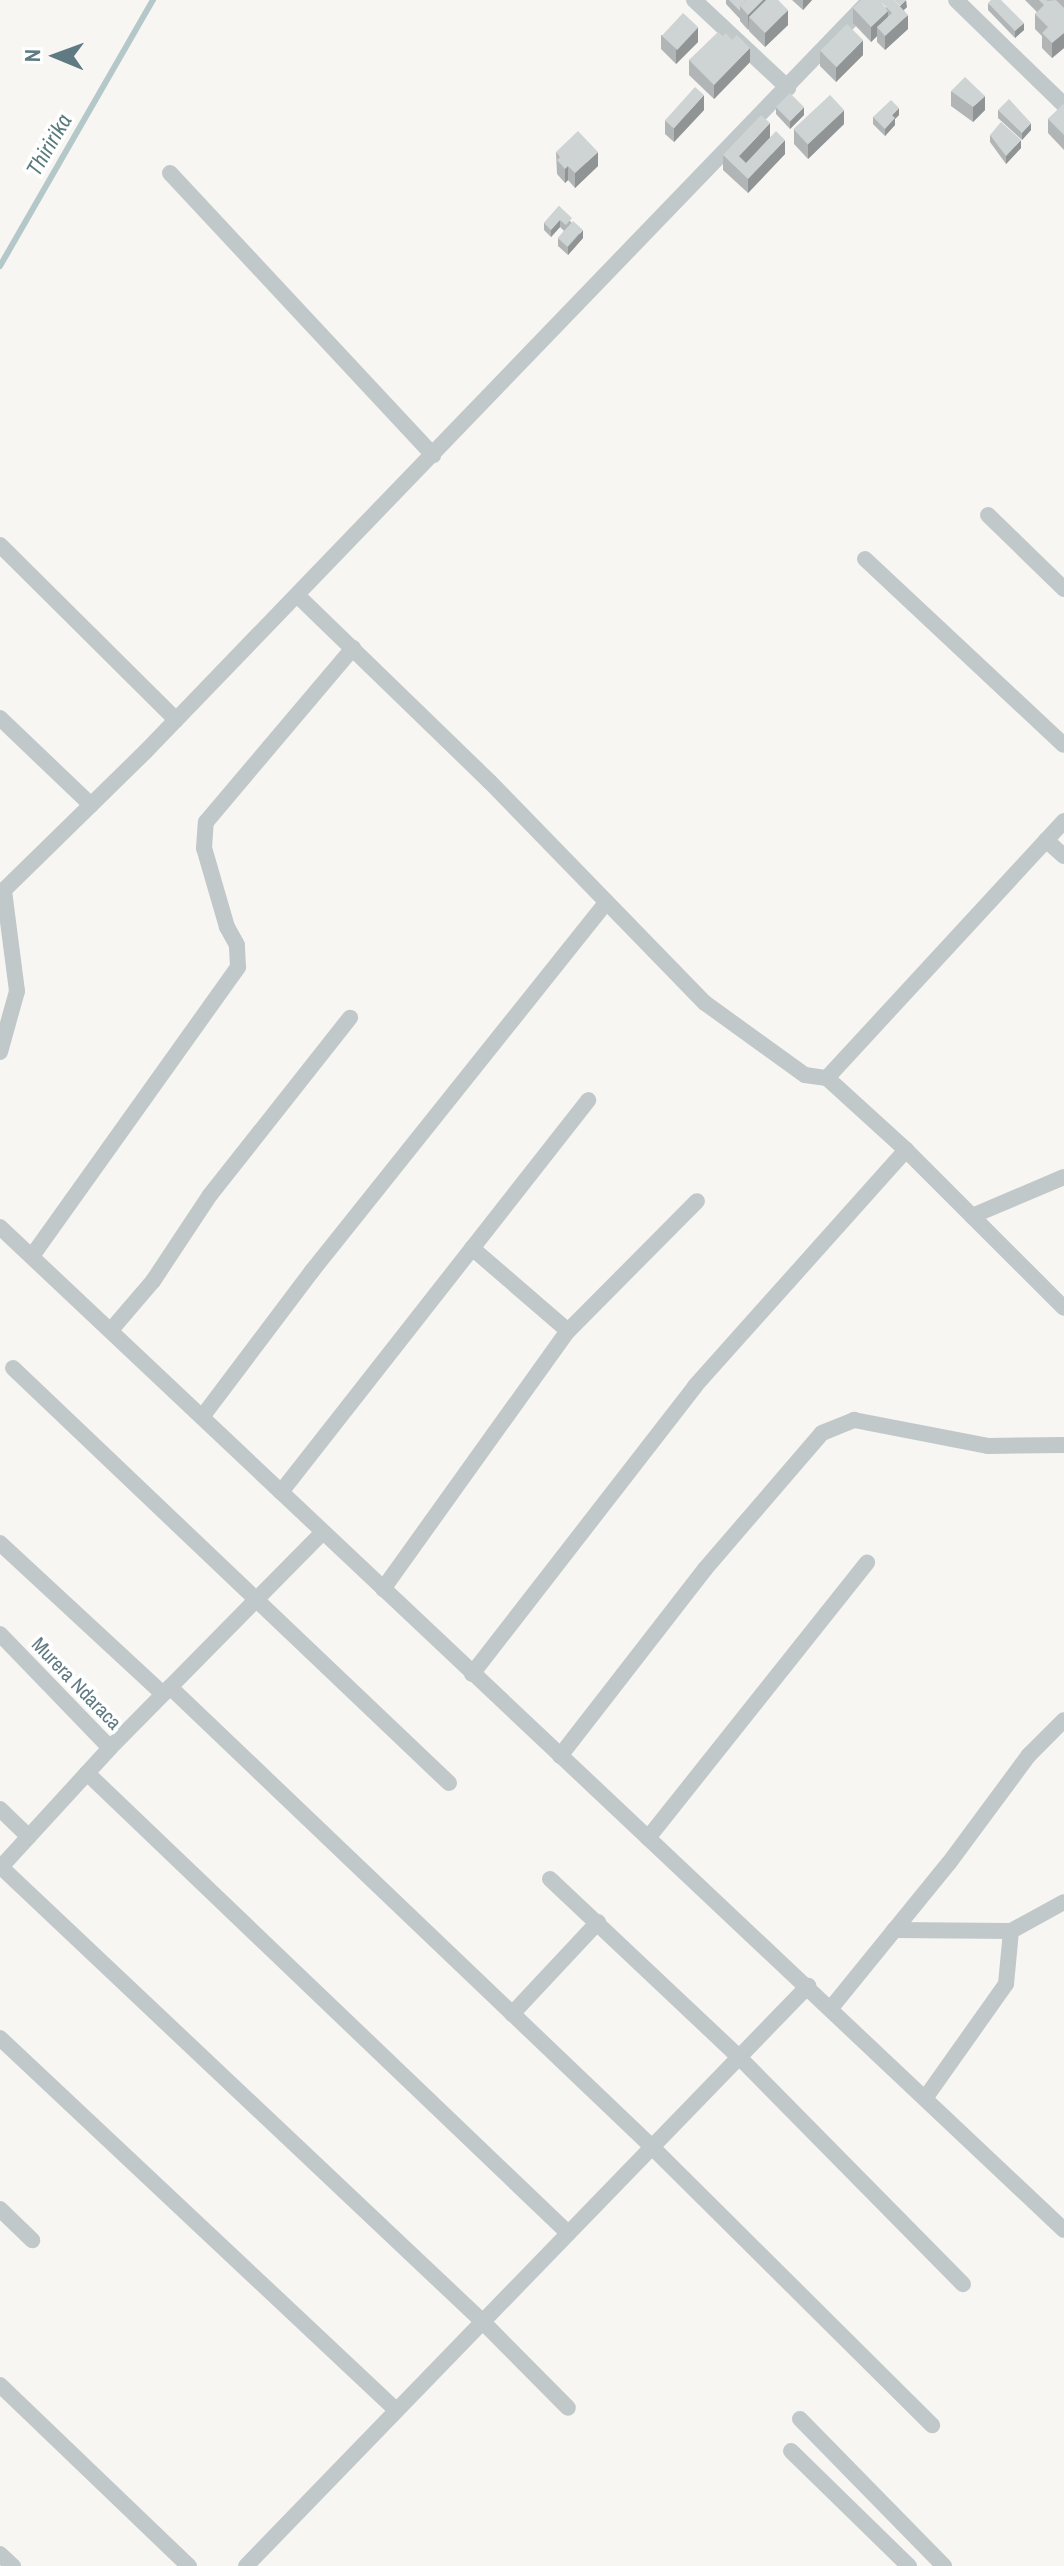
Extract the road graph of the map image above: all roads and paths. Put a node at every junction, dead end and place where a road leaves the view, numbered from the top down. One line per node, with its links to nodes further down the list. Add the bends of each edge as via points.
1 (694, 0): 4 (street)
2 (870, 0): 4 (street)
3 (956, 0): 5 (street)
4 (788, 88): 7 (street)
5 (1064, 105)
6 (170, 173): 7 (street)
7 (433, 455): 12 (street)
8 (988, 515): 11 (street)
9 (0, 545): 15 (street)
10 (865, 559): 16 (street)
11 (1064, 589)
12 (297, 595): 13 (street); 15 (street)
13 (353, 648): 22 (street); 33 (street, via 206,822 204,848 237,945 238,967)
14 (0, 718): 17 (street)
15 (176, 720): 17 (street)
16 (1064, 745)
17 (91, 805): 21 (street)
18 (1064, 821): 19 (street)
19 (1046, 840): 20 (street); 25 (street)
20 (1064, 856)
21 (2, 892): 24 (street, via 17,991)
22 (607, 902): 25 (street, via 705,1003 805,1075); 38 (street)
23 (350, 1018): 35 (street)
24 (0, 1052)
25 (827, 1078): 27 (street)
26 (588, 1100): 32 (street)
27 (906, 1150): 30 (street); 47 (street, via 695,1386)
28 (1064, 1177): 30 (street)
29 (697, 1201): 36 (street)
30 (972, 1216): 34 (street)
31 (0, 1227): 33 (street)
32 (472, 1248): 36 (street); 40 (street)
33 (32, 1256): 35 (street)
34 (1064, 1308)
35 (111, 1330): 38 (street)
36 (568, 1331): 44 (street)
37 (13, 1368): 45 (street)
38 (202, 1417): 40 (street)
39 (1064, 1445): 51 (street, via 988,1446 854,1420 822,1433 705,1569)
40 (281, 1492): 41 (street)
41 (323, 1532): 44 (street); 45 (street)
42 (0, 1543): 48 (street)
43 (867, 1563): 56 (street)
44 (383, 1589): 47 (street)
45 (255, 1601): 48 (street); 53 (street)
46 (0, 1634): 50 (street, Murera Ndaraca)
47 (472, 1674): 51 (street)
48 (166, 1691): 50 (street); 65 (street)
49 (1064, 1720): 61 (street, via 1029,1755)
50 (110, 1748): 52 (street, Murera Ndaraca)
51 (560, 1756): 56 (street)
52 (87, 1773): 55 (street, Murera Ndaraca); 72 (street)
53 (449, 1783)
54 (0, 1809): 55 (street)
55 (29, 1837): 57 (street, Murera Ndaraca)
56 (648, 1838): 63 (street)
57 (0, 1868): 75 (street)
58 (550, 1879): 60 (street)
59 (1064, 1902): 62 (street)
60 (598, 1922): 65 (street); 67 (street)
61 (894, 1930): 62 (street); 64 (street)
62 (1011, 1931): 68 (street, via 1006,1984)
63 (808, 1986): 64 (street); 67 (street)
64 (831, 2008): 68 (street)
65 (512, 2014): 69 (street)
66 (0, 2038): 78 (street)
67 (739, 2057): 69 (street); 74 (street)
68 (926, 2097): 71 (street)
69 (652, 2147): 72 (street); 80 (street)
70 (0, 2209): 73 (street)
71 (1064, 2230)
72 (568, 2233): 75 (street)
73 (32, 2240)
74 (963, 2284)
75 (482, 2321): 77 (street); 78 (street)
76 (0, 2385): 84 (street)
77 (568, 2408)
78 (396, 2410): 85 (street)
79 (800, 2419): 87 (street)
80 (932, 2425)
81 (791, 2451): 86 (street)
82 (0, 2554): 83 (street)
83 (13, 2566)
84 (189, 2566)
85 (246, 2566)
86 (909, 2566)
87 (944, 2566)

